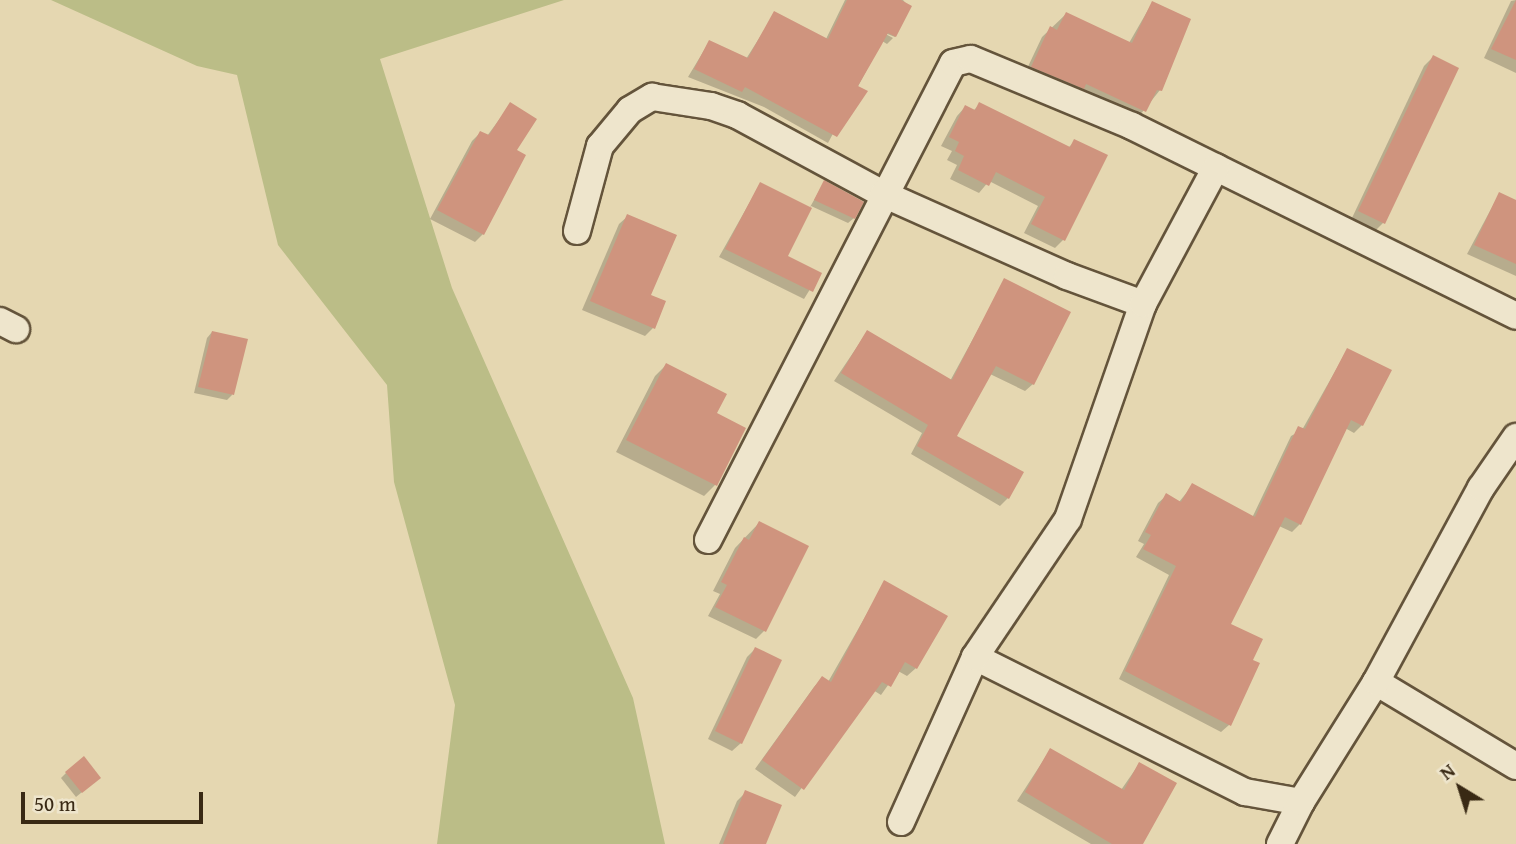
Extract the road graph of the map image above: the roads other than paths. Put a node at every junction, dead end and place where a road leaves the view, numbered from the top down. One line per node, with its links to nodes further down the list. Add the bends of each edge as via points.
1 (1216, 167): 2 (street, via 1132,126 971,59 953,63); 4 (street); 5 (street)
2 (883, 194): 3 (street, via 737,115 652,97 630,110 600,146); 4 (street); 7 (street)
3 (577, 231)
4 (1143, 304): 8 (street, via 1068,519)
5 (1516, 316)
6 (1516, 437): 9 (street, via 1481,488)
7 (708, 540)
8 (975, 657): 11 (street, via 1245,792); 12 (street)
9 (1376, 682): 10 (street); 11 (street)
10 (1516, 766)
11 (1301, 802): 13 (street)
12 (901, 822)
13 (1280, 844)

